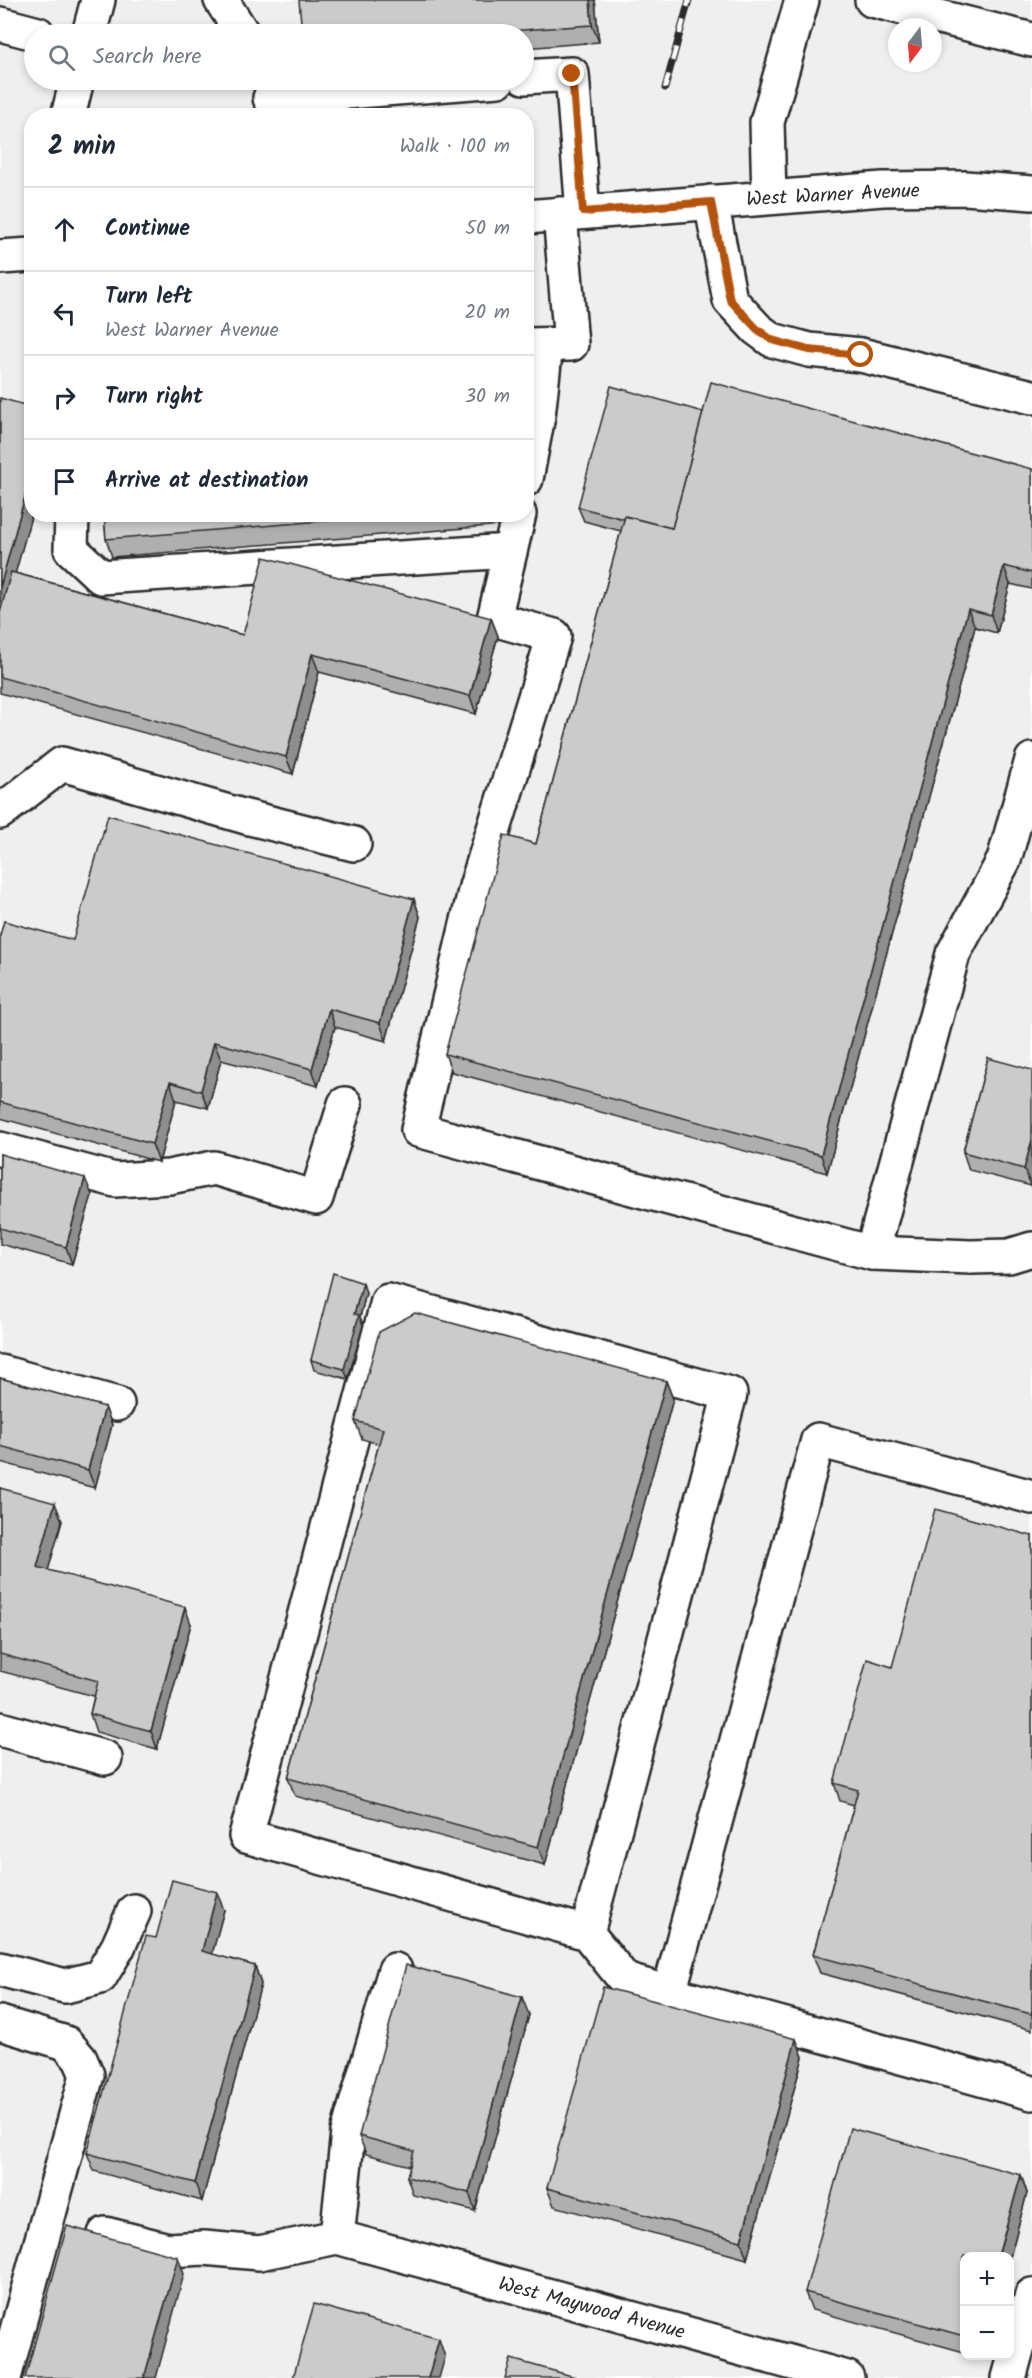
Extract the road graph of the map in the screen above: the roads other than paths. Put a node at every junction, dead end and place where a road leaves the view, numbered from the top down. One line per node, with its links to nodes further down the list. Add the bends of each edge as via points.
1 (98, 0): 6 (street)
2 (220, 0): 7 (street)
3 (802, 0): 16 (street, via 767,122)
4 (872, 0): 9 (street)
5 (0, 24): 8 (street)
6 (92, 24)
7 (236, 24)
8 (24, 30)
9 (1032, 40)
10 (534, 77): 18 (street, via 572,74)
11 (74, 90): 14 (street)
12 (371, 90): 13 (street)
13 (269, 98)
14 (70, 108)
15 (1032, 193): 16 (street, West Warner Avenue, via 965,188 883,189)
16 (769, 198): 17 (street, West Warner Avenue)
17 (711, 202): 18 (street, West Warner Avenue); 23 (street, via 730,300 772,340 809,350 861,355)
18 (572, 213): 19 (street, West Warner Avenue); 22 (street, via 571,344)
19 (534, 216)
20 (24, 256): 21 (street)
21 (0, 257)
22 (536, 345): 24 (street, via 538,416)
23 (1032, 397)
24 (534, 437)
25 (72, 522): 27 (street, via 71,549 101,577)
26 (517, 522): 27 (street)
27 (510, 551): 34 (street, via 494,619 554,636 476,887 418,1130)
28 (1032, 760): 34 (street, via 1004,861 953,954)
29 (0, 812): 30 (street, via 62,764)
30 (354, 844)
31 (345, 1104): 32 (street, via 316,1198 214,1168 169,1177 115,1180)
32 (0, 1149)
33 (1032, 1249): 34 (street, via 1009,1256)
34 (872, 1253)
35 (0, 1372): 36 (street)
36 (117, 1404)
37 (1032, 1497): 44 (street, via 818,1440)
38 (0, 1729): 39 (street)
39 (105, 1758)
40 (134, 1911): 42 (street, via 100,1977 65,1986)
41 (587, 1933): 41 (street, via 246,1836 388,1300 730,1394); 44 (street, via 625,1980)
42 (0, 1969)
43 (395, 1970): 48 (street, via 348,2132)
44 (669, 1993): 46 (street)
45 (0, 2023): 50 (street, via 66,2043 87,2075)
46 (1032, 2093)
47 (105, 2234): 48 (street, via 168,2250 204,2248 259,2253)
48 (337, 2237): 51 (street, West Maywood Avenue)
49 (1032, 2295): 52 (street)
50 (4, 2378)
51 (847, 2378)
52 (1009, 2378)

